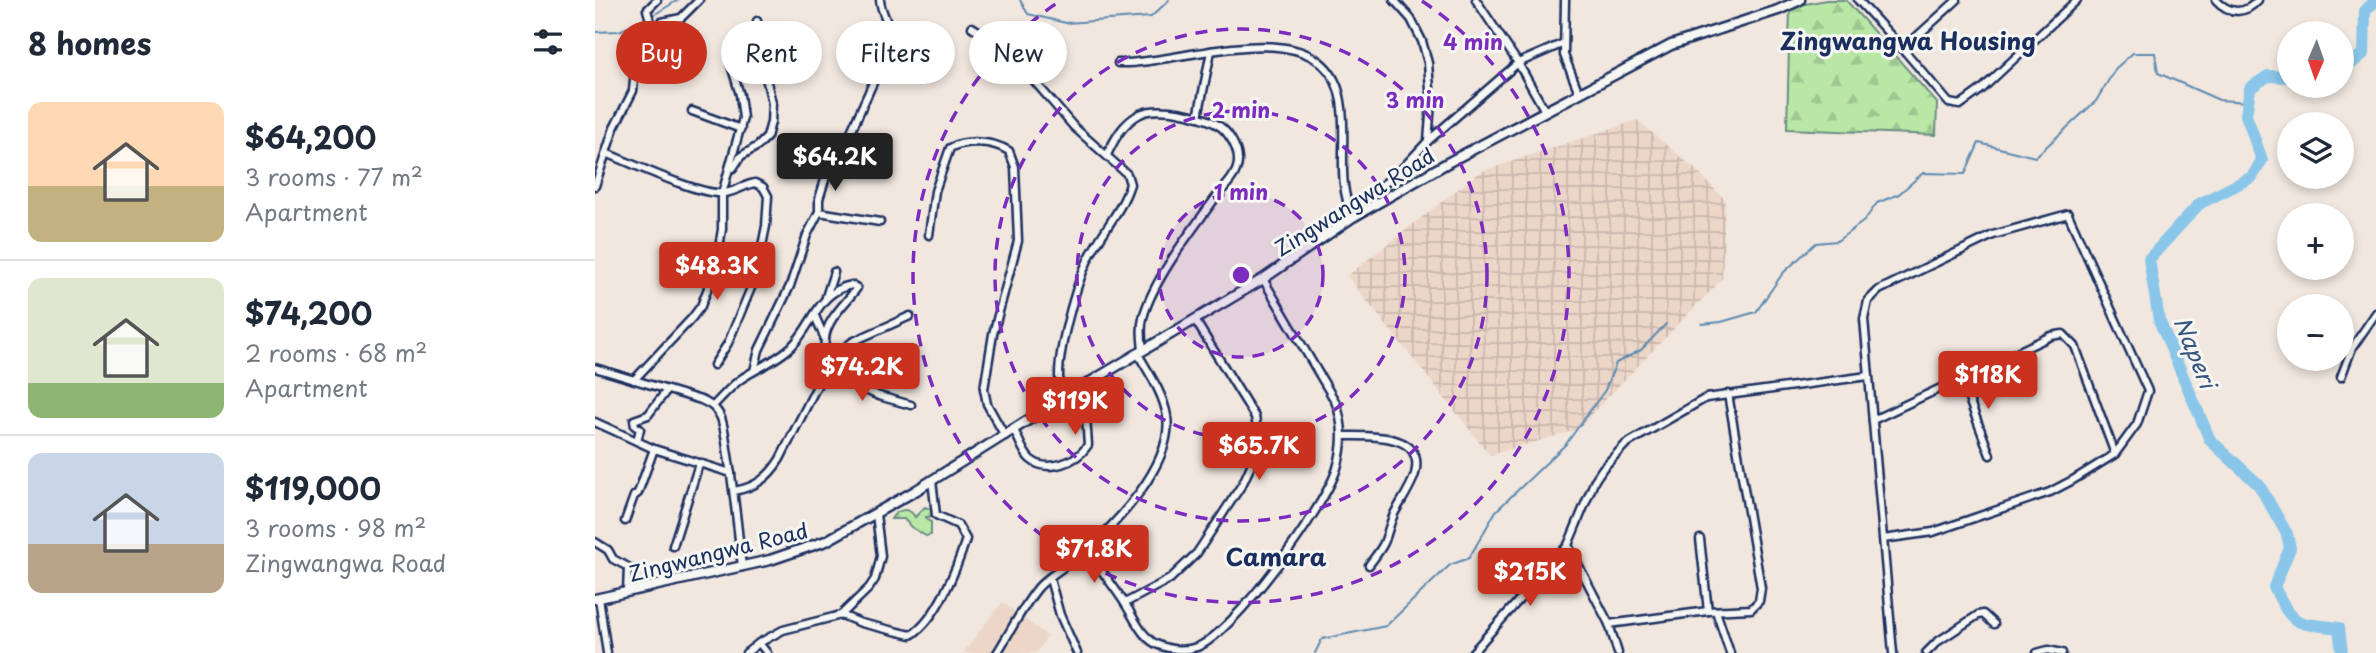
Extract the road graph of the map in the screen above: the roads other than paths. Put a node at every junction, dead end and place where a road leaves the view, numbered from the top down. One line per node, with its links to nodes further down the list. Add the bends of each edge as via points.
1 (657, 0): 13 (street, via 647,10)
2 (699, 0): 14 (street, via 681,18)
3 (880, 0): 35 (street, via 891,43 840,164 828,170)
4 (1394, 0): 29 (street, via 1411,19 1428,63)
5 (1476, 0): 19 (street)
6 (1565, 0): 15 (street)
7 (1800, 0): 24 (street, Zingwangwa Road, via 1671,45)
8 (1858, 0): 16 (street)
9 (1957, 0): 16 (street)
10 (2077, 0): 16 (street, via 1960,105 1949,103)
11 (2216, 0): 12 (street, via 2237,12)
12 (2258, 0)
13 (650, 21)
14 (667, 21)
15 (1564, 43): 19 (street); 24 (street, via 1566,63)
16 (1903, 49)
17 (1211, 51): 18 (street); 27 (street); 36 (street, via 1290,48 1329,72 1341,101 1343,188)
18 (1118, 63)
19 (1518, 63): 26 (street); 29 (street)
20 (634, 84): 30 (street)
21 (736, 84): 28 (street)
22 (767, 84): 32 (street, via 772,103 767,137 741,156)
23 (1035, 84): 31 (street, via 1073,127)
24 (1579, 93): 26 (street, Zingwangwa Road)
25 (692, 111): 28 (street)
26 (1545, 111): 36 (street, Zingwangwa Road)
27 (1198, 117): 31 (street, via 1142,113 1123,127); 47 (street, via 1226,132 1235,146 1238,166 1158,284 1143,318)
28 (741, 129): 32 (street)
29 (1428, 141): 36 (street)
30 (606, 153): 33 (street); 34 (street)
31 (1107, 155): 60 (street, via 1127,174 1130,184 1075,292 1059,373)
32 (729, 172): 34 (street)
33 (595, 186)
34 (722, 194): 49 (street, via 755,183 768,196 756,276); 57 (street, via 720,254 701,306)
35 (819, 212): 37 (street); 51 (street, via 759,349)
36 (1351, 213): 40 (street, Zingwangwa Road)
37 (880, 222)
38 (929, 235): 66 (street, via 935,191 950,148 985,143 1009,151 1015,167 1018,241 983,389)
39 (834, 272): 41 (street)
40 (1263, 279): 45 (street, Zingwangwa Road); 67 (street, via 1335,401)
41 (826, 297): 43 (street); 46 (street, via 846,286 857,288 829,324)
42 (2376, 313): 55 (street, via 2352,348)
43 (815, 316): 46 (street); 51 (street, via 790,348)
44 (910, 316): 48 (street, via 852,342)
45 (1195, 320): 47 (street, Zingwangwa Road); 89 (street, via 1255,418 1257,452 1243,483 1197,553 1170,579)
46 (825, 339): 48 (street)
47 (1140, 352): 60 (street, Zingwangwa Road); 83 (street, via 1163,403 1167,440 1147,482)
48 (827, 361): 52 (street); 56 (street)
49 (714, 365)
50 (595, 368): 57 (street)
51 (754, 371): 62 (street)
52 (824, 372): 56 (street); 75 (street, via 771,473 760,483)
53 (1868, 376): 59 (street); 63 (street); 71 (street, via 1864,319 1871,296 1993,235 2068,214 2148,391 2137,424)
54 (1961, 377): 63 (street); 70 (street); 71 (street, via 2063,334 2075,346)
55 (2341, 377)
56 (843, 379): 61 (street)
57 (635, 380): 58 (street)
58 (667, 390): 62 (street); 68 (street, via 648,415 634,420 641,429)
59 (1728, 394): 81 (street, via 1706,398 1615,454 1595,480); 90 (street, via 1761,595 1751,608)
60 (1065, 397): 65 (street, Zingwangwa Road); 65 (street, via 1085,403 1088,445 1076,456 1052,466 1038,464 1028,457)
61 (911, 405)
62 (713, 406): 73 (street, via 721,418)
63 (1873, 420): 79 (street)
64 (596, 425): 68 (street)
65 (1014, 430): 66 (street, Zingwangwa Road)
66 (1005, 436): 74 (street, Zingwangwa Road)
67 (1343, 436): 84 (street, via 1403,442 1410,447 1416,465 1384,542); 89 (street, via 1335,477 1311,520 1210,640 1181,650 1158,646)
68 (637, 442): 69 (street)
69 (654, 449): 72 (street); 77 (street)
70 (1990, 454)
71 (2115, 454): 79 (street, via 2050,492 1933,532)
72 (699, 464): 73 (street); 82 (street)
73 (731, 473): 75 (street)
74 (932, 480): 76 (street, Zingwangwa Road); 91 (street, via 936,515 958,525 966,539 934,610 911,635)
75 (734, 492): 85 (street)
76 (876, 514): 85 (street, Zingwangwa Road, via 826,541); 91 (street, via 879,567 869,588)
77 (625, 521)
78 (1700, 539): 90 (street)
79 (1883, 539): 103 (street)
80 (595, 542): 87 (street, via 628,567)
81 (1568, 545): 92 (street); 100 (street)
82 (673, 546)
83 (1086, 550): 86 (street); 89 (street)
84 (1369, 565)
85 (742, 568): 87 (street, Zingwangwa Road)
86 (1050, 579): 98 (street, via 1038,587); 99 (street)
87 (627, 592): 88 (street, Zingwangwa Road)
88 (597, 599): 95 (street)
89 (1125, 603)
90 (1712, 611): 92 (street); 102 (street)
91 (841, 615): 94 (street, via 783,630)
92 (1609, 624): 101 (street)
93 (1994, 624): 104 (street, via 1978,615)
94 (759, 643): 96 (street); 97 (street)
95 (607, 653)
96 (746, 653)
97 (767, 653)
98 (997, 653)
99 (1077, 653)
100 (1472, 653)
101 (1618, 653)
102 (1730, 653)
103 (1893, 653)
104 (1926, 653)
105 (2037, 653): 106 (street)
106 (2062, 653)

